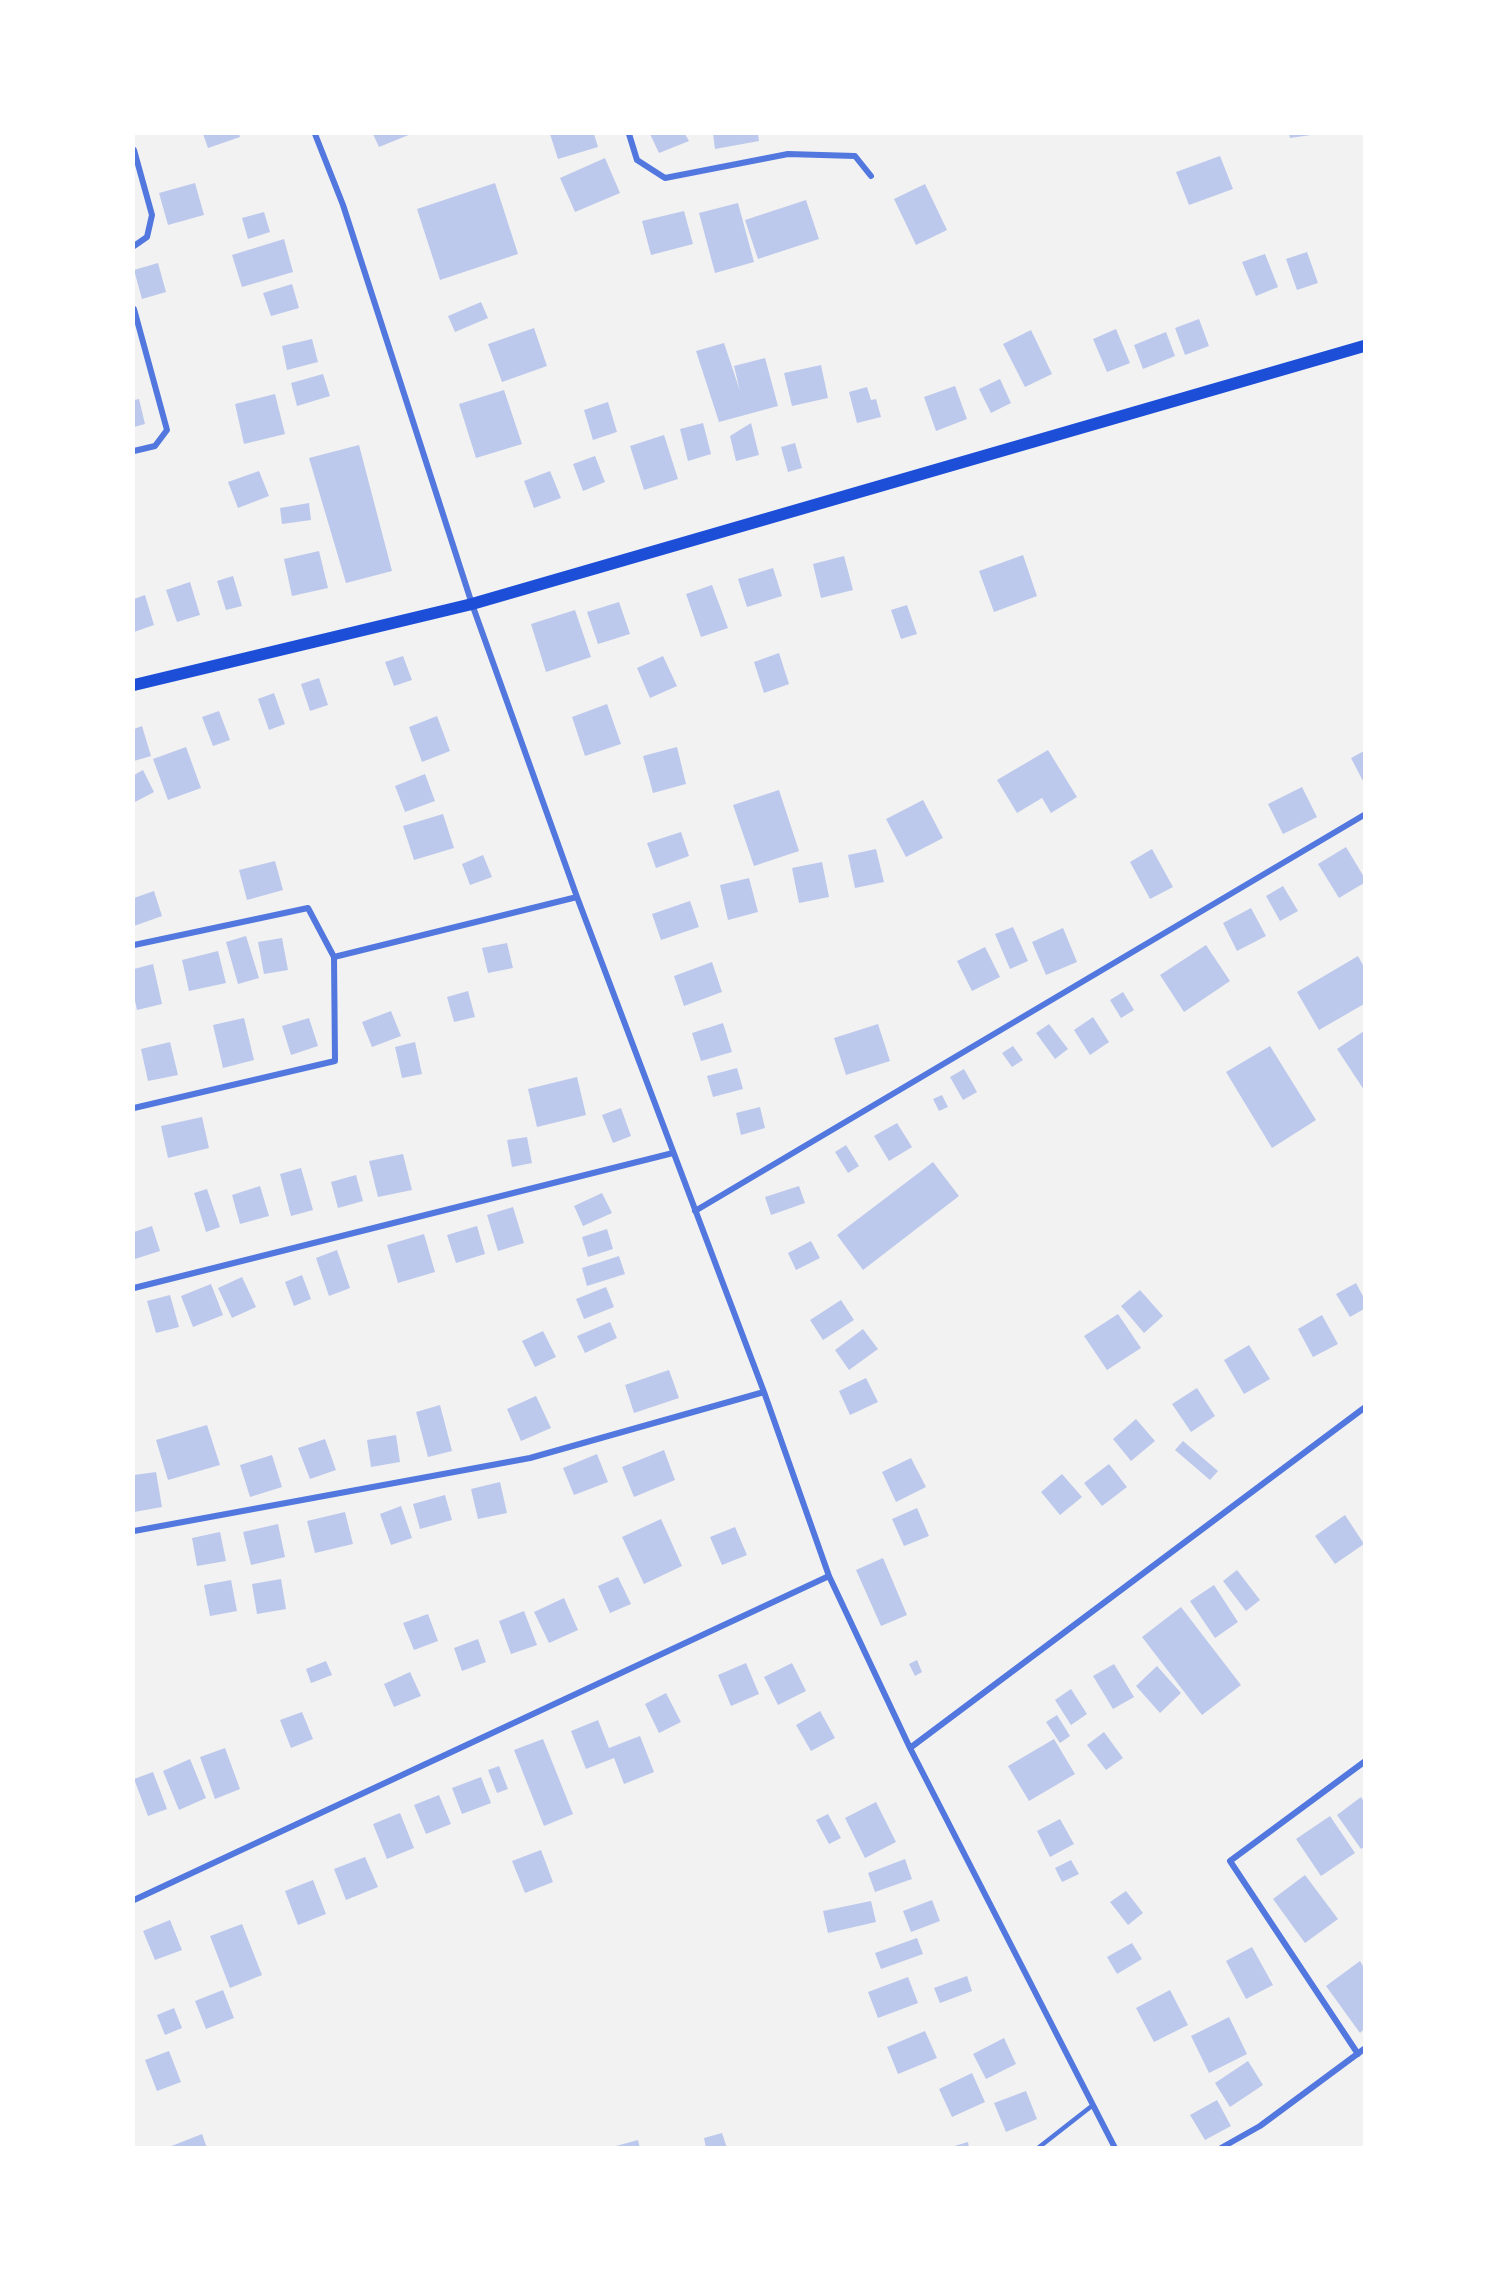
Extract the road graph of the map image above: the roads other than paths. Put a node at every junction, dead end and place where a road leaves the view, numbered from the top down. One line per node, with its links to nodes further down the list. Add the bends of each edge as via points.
1 (315, 134): 9 (street, via 343,205)
2 (629, 134): 4 (street, via 637,160 665,178 788,154 855,156)
3 (134, 150): 5 (street, via 152,216 147,237)
4 (871, 176)
5 (134, 246)
6 (134, 309): 8 (street, via 167,430 155,446)
7 (1365, 346): 9 (main road)
8 (134, 451)
9 (472, 604): 10 (main road); 12 (street)
10 (134, 685)
11 (1365, 815): 17 (street)
12 (577, 897): 14 (street); 16 (street)
13 (134, 945): 14 (street, via 308,908)
14 (334, 957): 15 (street, via 335,1061)
15 (134, 1108)
16 (673, 1153): 17 (street); 18 (street)
17 (695, 1210): 19 (street)
18 (134, 1288)
19 (764, 1392): 21 (street, via 530,1458); 22 (street)
20 (1365, 1408): 23 (street)
21 (134, 1531)
22 (829, 1576): 23 (street); 25 (street)
23 (910, 1748): 27 (street)
24 (1365, 1762): 26 (street, via 1230,1860)
25 (134, 1900)
26 (1361, 2052): 30 (street, via 1260,2126)
27 (1093, 2105): 28 (lane); 29 (street)
28 (1038, 2148)
29 (1115, 2148)
30 (1221, 2148)

